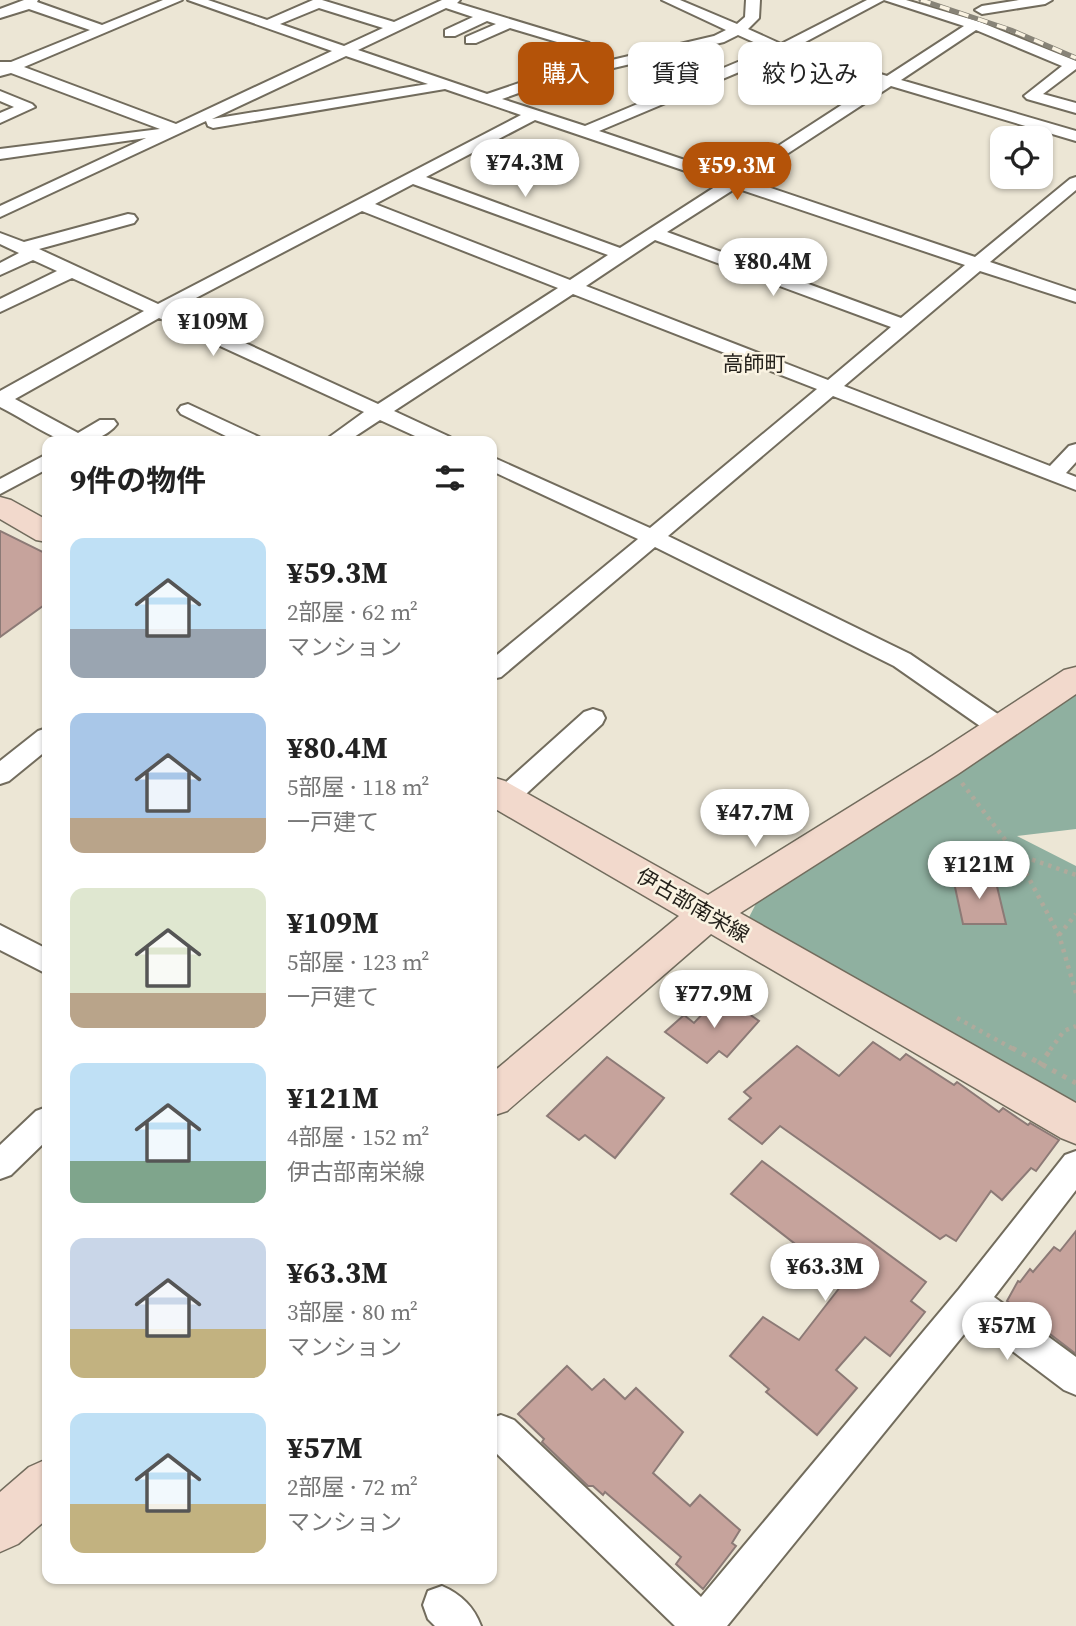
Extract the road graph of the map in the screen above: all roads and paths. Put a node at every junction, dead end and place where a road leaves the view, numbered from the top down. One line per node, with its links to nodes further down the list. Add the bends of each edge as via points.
1 (174, 0): 20 (street)
2 (195, 0): 17 (street)
3 (669, 0): 19 (street)
4 (753, 0): 19 (street, via 752,18)
5 (878, 0): 25 (street)
6 (891, 0): 12 (street)
7 (1045, 0): 12 (street)
8 (30, 2): 11 (street); 20 (street)
9 (449, 2): 13 (street); 14 (street)
10 (394, 10): 14 (street)
11 (0, 14)
12 (976, 14): 16 (street); 32 (street); 36 (street, via 1072,65 1032,96)
13 (486, 16): 15 (street); 21 (street)
14 (416, 17): 18 (street)
15 (509, 23): 22 (street); 23 (street)
16 (1014, 23)
17 (268, 24): 18 (street, via 318,3); 27 (street)
18 (395, 27): 27 (street)
19 (740, 29): 24 (street); 35 (street, via 719,39 536,82)
20 (103, 30): 29 (street)
21 (450, 33)
22 (471, 40)
23 (571, 42)
24 (765, 42)
25 (797, 42)
26 (1056, 42): 28 (street)
27 (345, 50): 33 (street); 39 (street)
28 (1076, 51)
29 (4, 67): 39 (street)
30 (738, 68): 40 (street)
31 (882, 79): 32 (street)
32 (891, 82): 41 (street); 44 (street)
33 (446, 85): 35 (street); 39 (street)
34 (0, 96): 38 (street, via 26,107)
35 (486, 99): 37 (street)
36 (1076, 108)
37 (532, 115): 40 (street); 43 (street)
38 (0, 118)
39 (179, 128): 42 (street); 47 (street)
40 (584, 132): 44 (street)
41 (1076, 136)
42 (0, 154)
43 (413, 178): 46 (street); 52 (street)
44 (734, 181): 49 (street); 53 (street)
45 (1076, 182): 53 (street)
46 (363, 205): 56 (street); 59 (street)
47 (0, 212)
48 (128, 219): 51 (street)
49 (655, 234): 52 (street); 60 (street)
50 (0, 238): 51 (street)
51 (28, 251): 54 (street); 55 (street)
52 (623, 255): 56 (street)
53 (977, 264): 57 (street); 60 (street)
54 (0, 270)
55 (71, 271): 58 (street); 59 (street)
56 (576, 286): 61 (street); 64 (street)
57 (1076, 298)
58 (0, 306)
59 (158, 311): 62 (street); 64 (street)
60 (905, 326): 61 (street)
61 (830, 387): 74 (street); 79 (street)
62 (0, 399): 66 (street)
63 (188, 410): 68 (street)
64 (378, 411): 69 (street); 70 (street)
65 (107, 424): 67 (street)
66 (70, 436)
67 (85, 436)
68 (242, 436)
69 (341, 436)
70 (432, 436)
71 (1076, 450): 74 (street)
72 (42, 463): 76 (street)
73 (497, 465): 79 (street)
74 (1053, 475): 75 (street)
75 (1076, 484)
76 (0, 488)
77 (0, 506): 78 (street)
78 (42, 530)
79 (654, 538): 80 (street); 83 (street, via 902,660)
80 (497, 667)
81 (1076, 678): 83 (street)
82 (593, 718): 87 (street)
83 (999, 727): 90 (street)
84 (42, 741): 85 (street)
85 (0, 775)
86 (958, 778): 88 (path)
87 (499, 794): 90 (street, 伊古部南栄線)
88 (1016, 854): 89 (path); 92 (path)
89 (1076, 875)
90 (708, 914): 97 (street, 伊古部南栄線); 98 (street)
91 (1076, 914): 92 (path)
92 (1059, 935): 95 (path)
93 (0, 936): 94 (street)
94 (42, 960)
95 (1076, 993)
96 (1076, 1026): 97 (path, via 1064,1031)
97 (1020, 1093): 100 (street, 伊古部南栄線)
98 (497, 1094)
99 (42, 1125): 101 (street)
100 (1076, 1125)
101 (0, 1165)
102 (1076, 1165): 103 (street)
103 (971, 1300): 104 (street); 108 (street)
104 (1076, 1378)
105 (497, 1434): 108 (street, via 501,1433)
106 (42, 1489): 107 (street)
107 (0, 1526)
108 (702, 1626)

